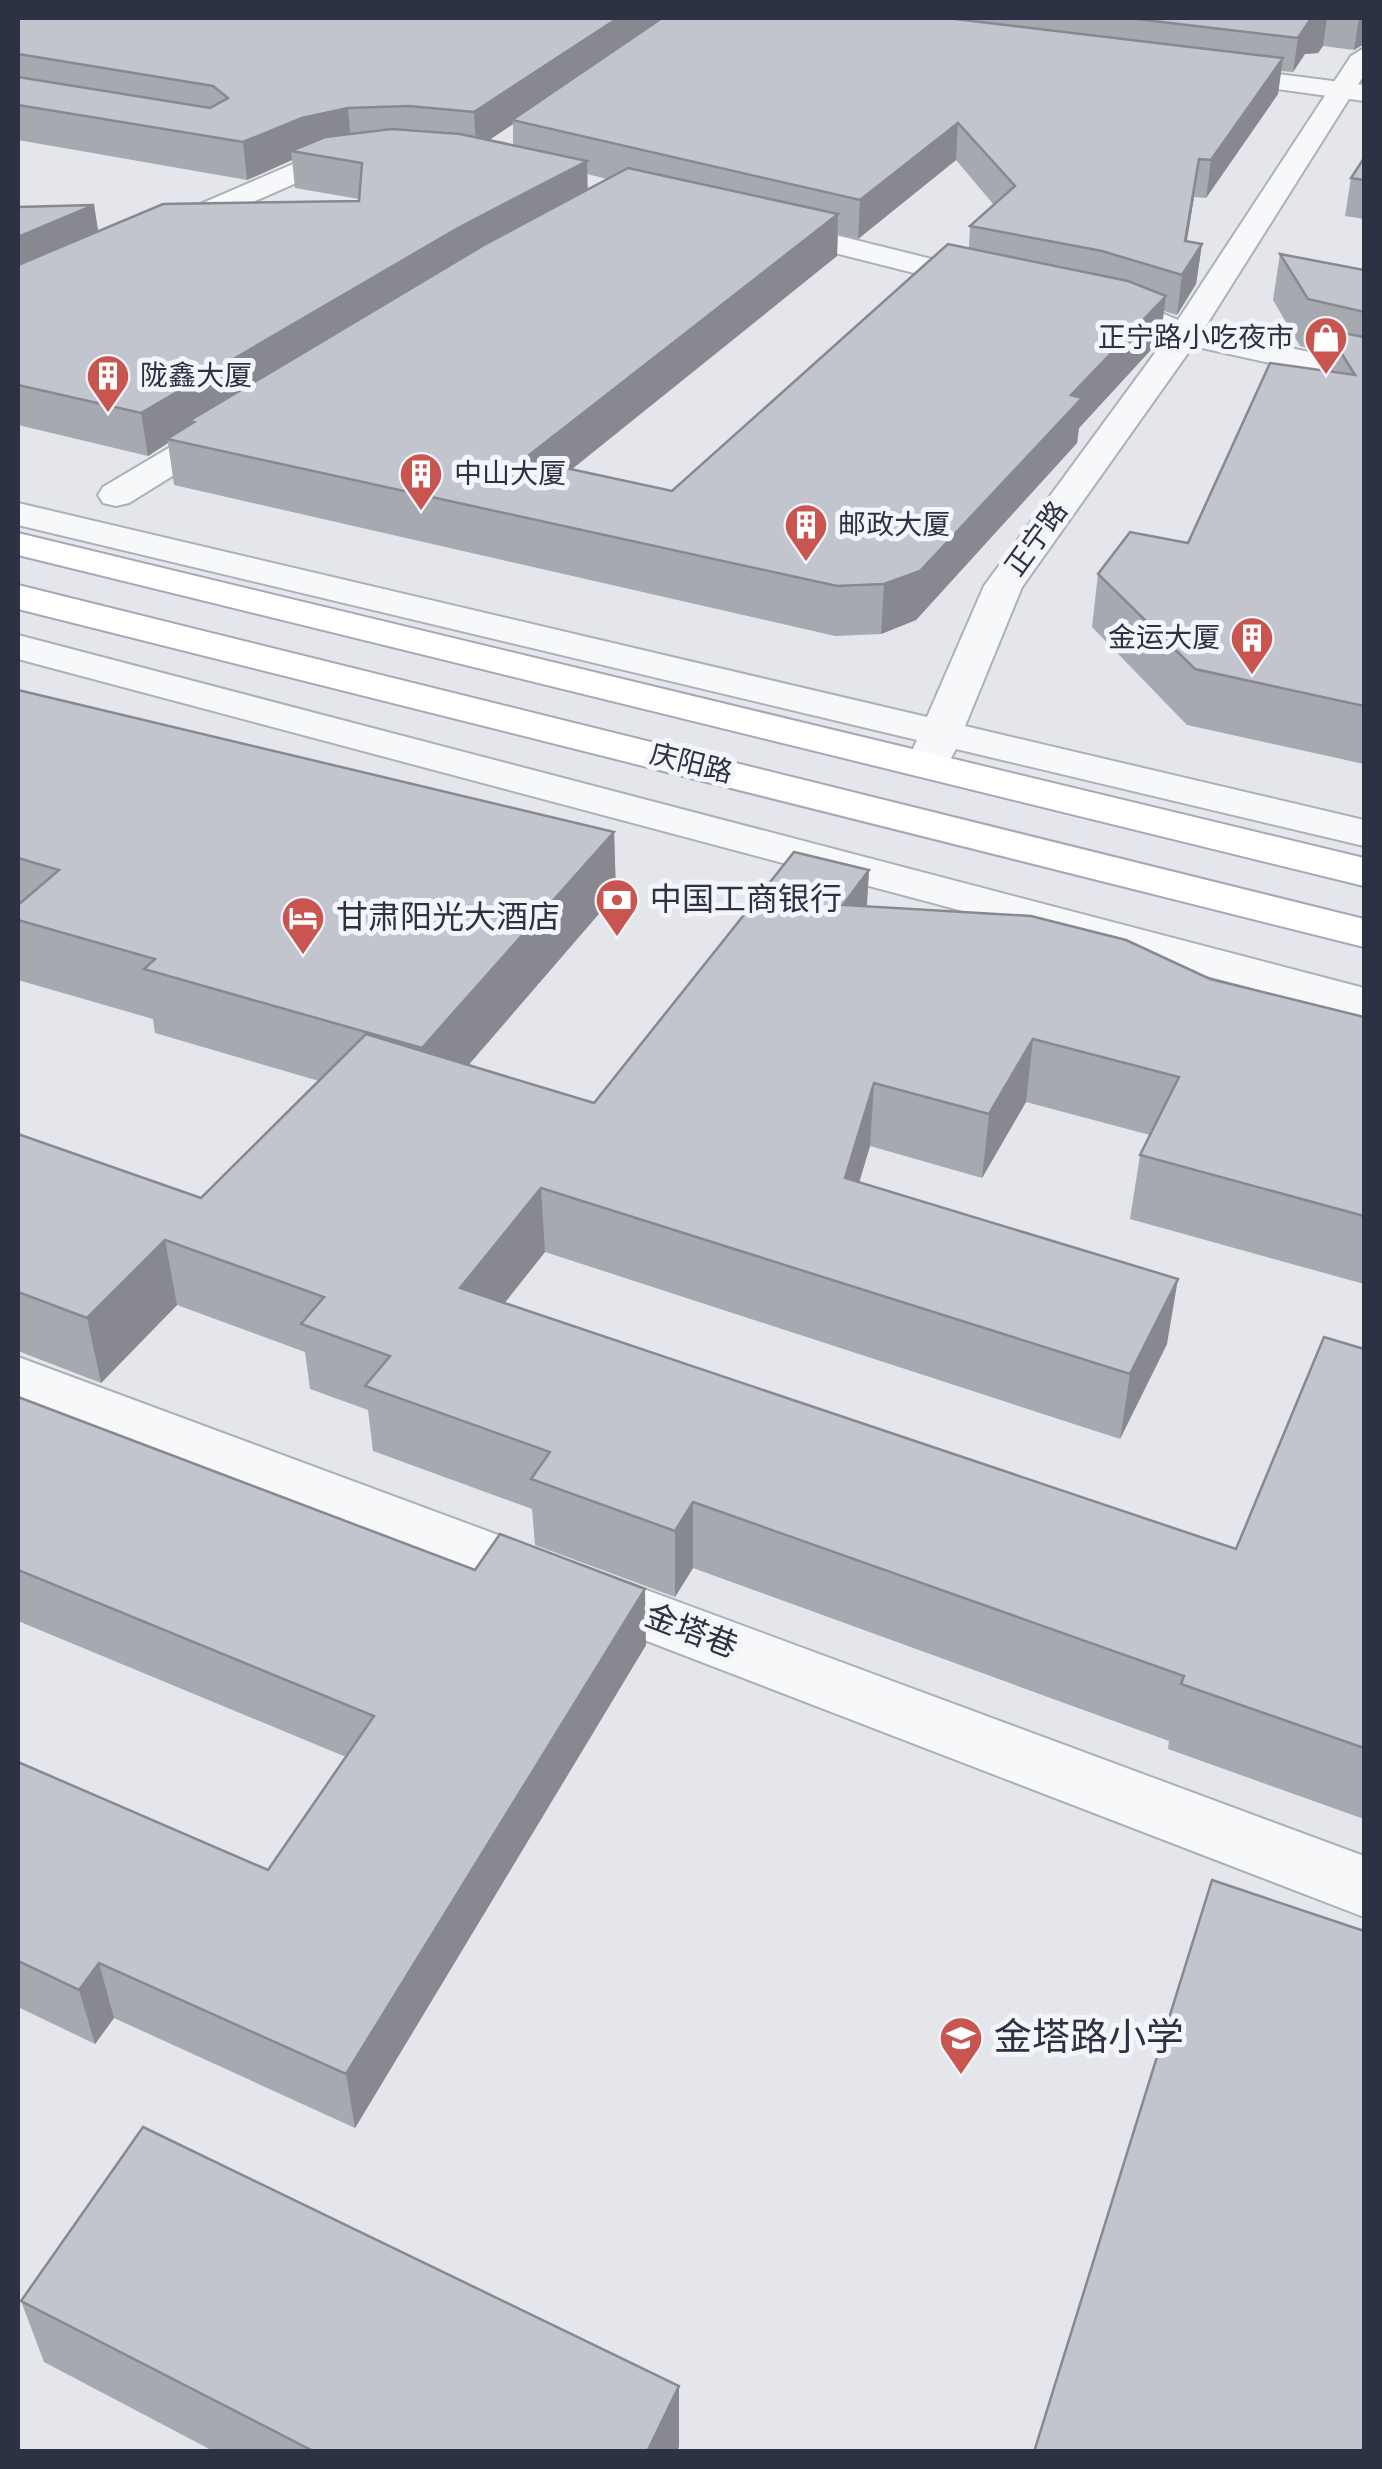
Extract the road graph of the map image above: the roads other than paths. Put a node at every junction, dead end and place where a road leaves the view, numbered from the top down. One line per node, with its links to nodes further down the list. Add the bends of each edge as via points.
1 (1364, 56): 3 (street, 正宁路)
2 (1185, 70): 3 (street)
3 (1352, 91): 9 (street, 正宁路)
4 (388, 153): 6 (street, via 318,164)
5 (739, 220): 7 (street)
6 (141, 240)
7 (1018, 289)
8 (1066, 299): 9 (street, via 1133,312)
9 (1184, 334): 10 (street); 17 (street, 正宁路, via 1003,586)
10 (1364, 374)
11 (255, 410): 12 (street)
12 (116, 496)
13 (18, 514): 17 (street)
14 (18, 544): 17 (main road, 庆阳路)
15 (18, 597): 20 (main road, 庆阳路)
16 (18, 647): 21 (street)
17 (935, 748): 18 (street); 19 (main road, 庆阳路)
18 (1364, 834)
19 (1364, 872)
20 (1364, 933)
21 (1364, 1003)
22 (18, 1378): 23 (street, 金塔巷)
23 (1364, 1887)

